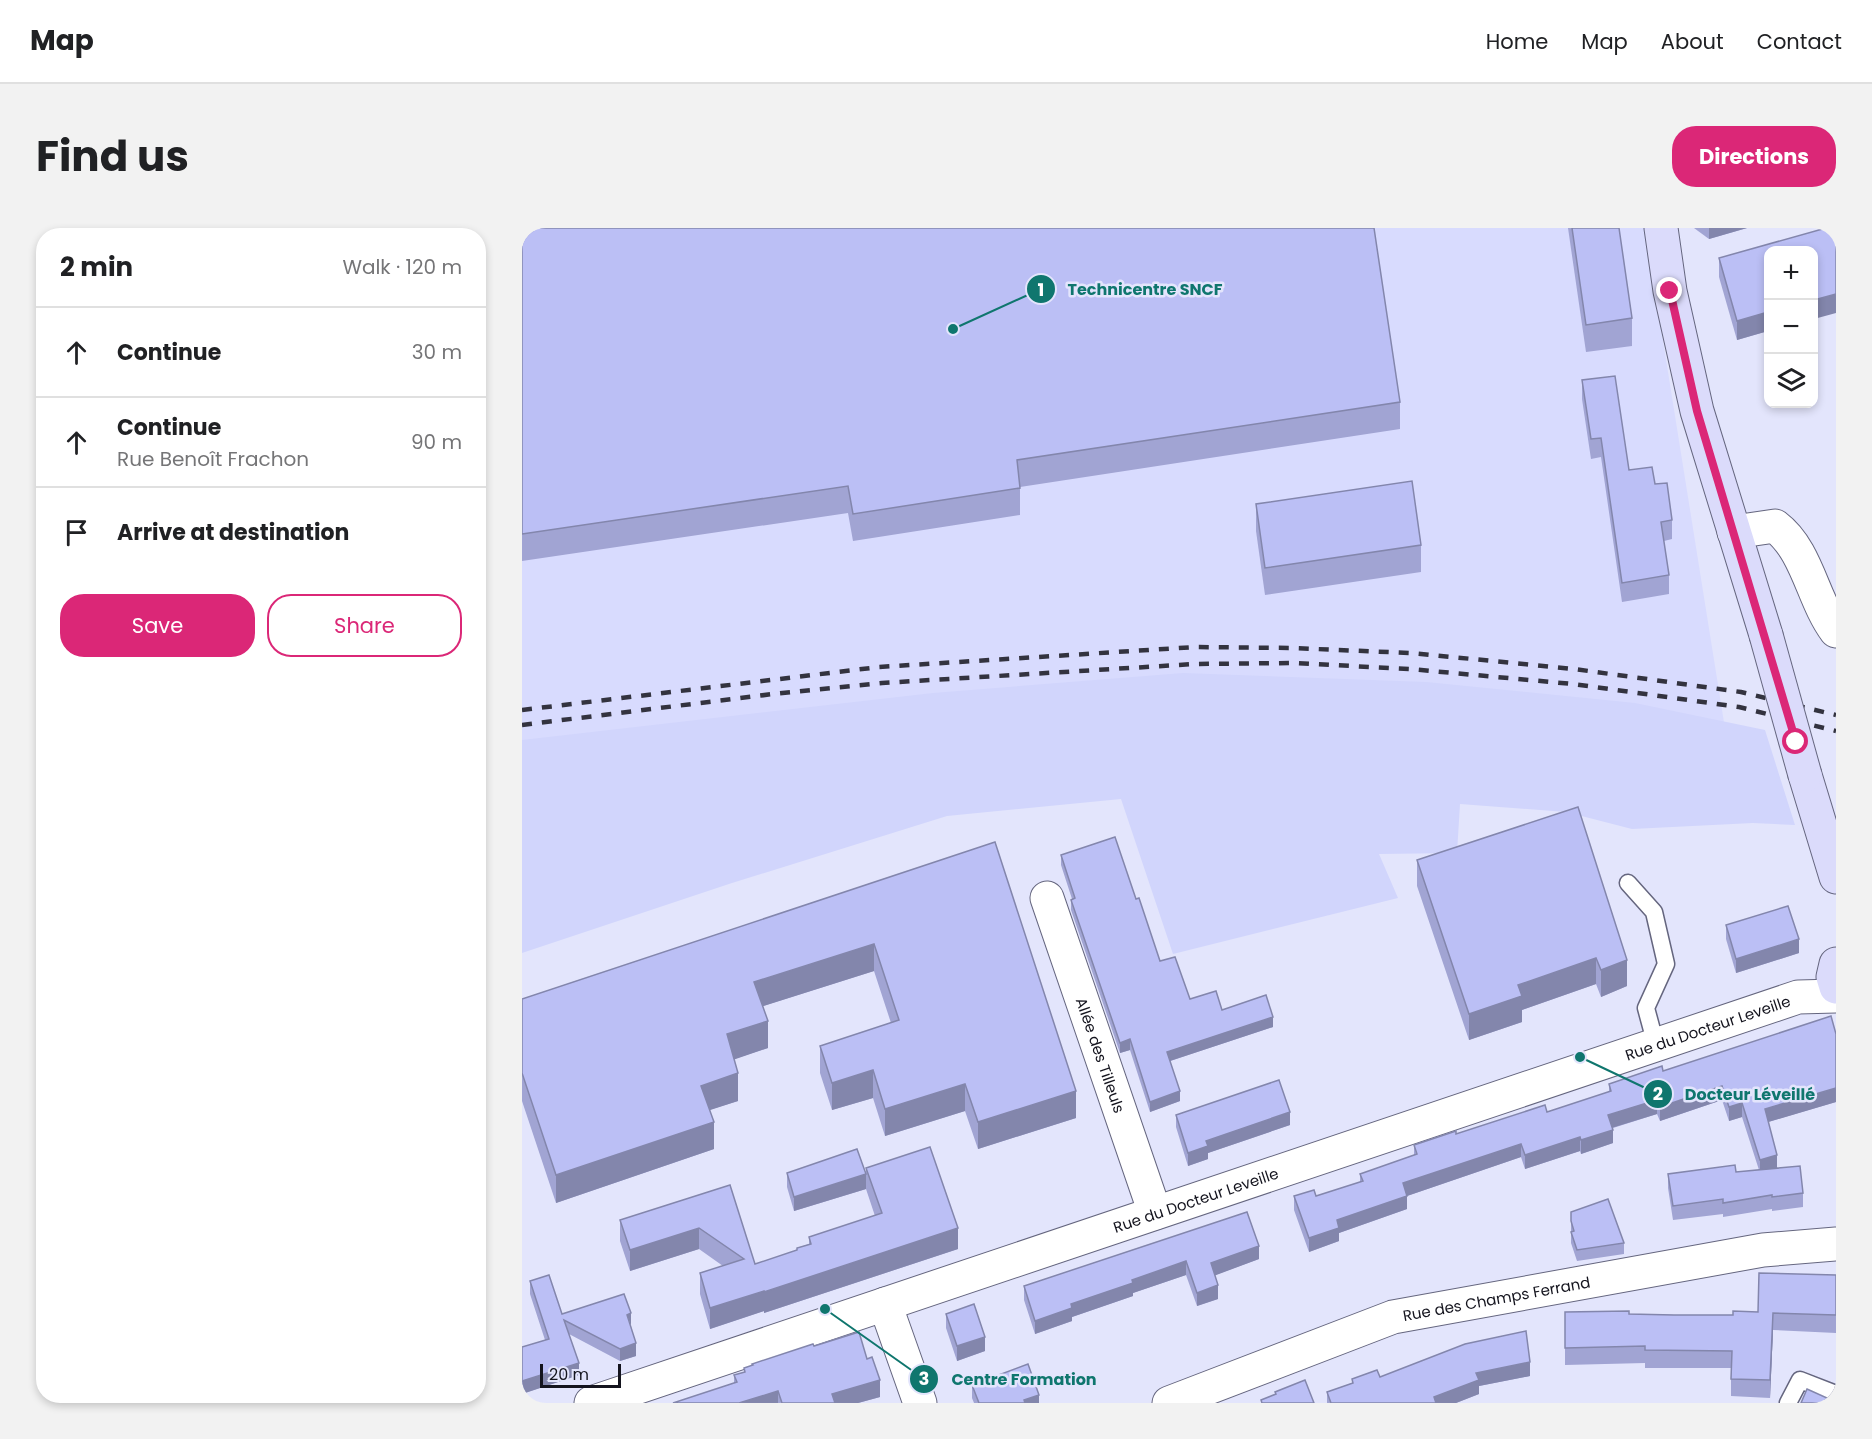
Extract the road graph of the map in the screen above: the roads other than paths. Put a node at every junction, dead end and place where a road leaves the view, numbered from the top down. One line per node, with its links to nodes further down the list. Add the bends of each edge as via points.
1 (1660, 228): 2 (main road, via 1697,411)
2 (1734, 532): 3 (street, via 1775,526 1785,534); 4 (main road, bridge)
3 (1836, 631)
4 (1836, 877)
5 (1628, 884): 8 (lane, via 1654,912 1666,964 1647,1008)
6 (1047, 898): 9 (street, Allée des Tilleuls)
7 (1835, 979): 8 (street, Rue du Docteur Leveille, via 1798,997)
8 (1656, 1045): 9 (street, Rue du Docteur Leveille)
9 (1155, 1213): 11 (street, Rue du Docteur Leveille)
10 (1836, 1244): 15 (street, Rue des Champs Ferrand, via 1763,1250 1393,1317)
11 (885, 1304): 13 (street, Rue du Docteur Leveille); 14 (street)
12 (1836, 1394): 16 (lane, via 1800,1380)
13 (591, 1403)
14 (920, 1403)
15 (1169, 1403)
16 (1788, 1403)

